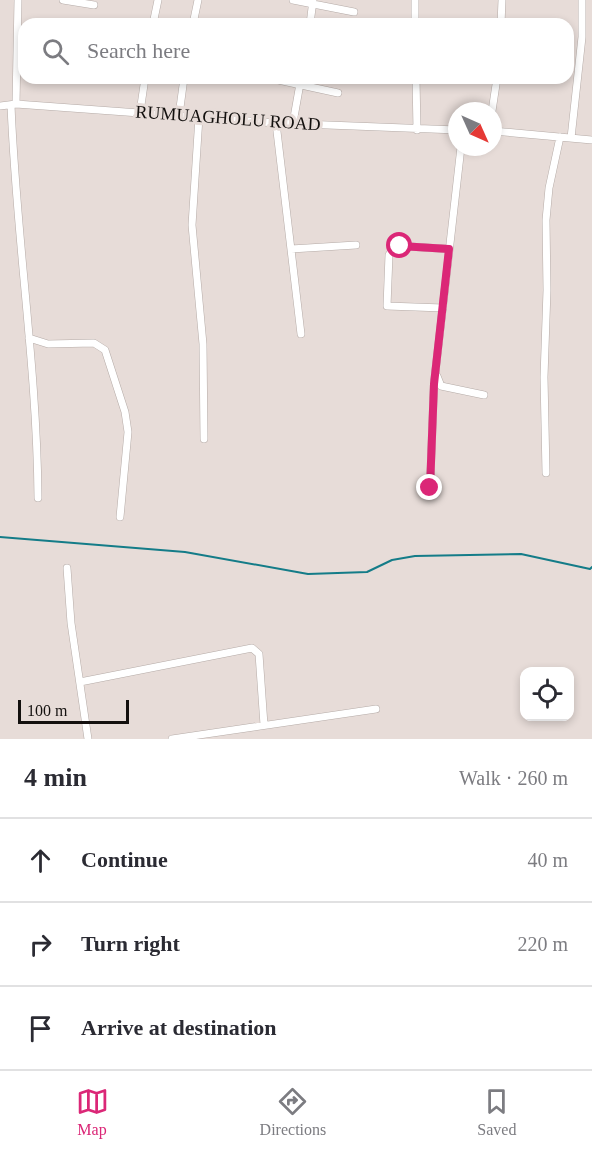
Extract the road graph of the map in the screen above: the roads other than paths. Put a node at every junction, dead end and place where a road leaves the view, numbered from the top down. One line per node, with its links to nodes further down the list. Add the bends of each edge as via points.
1 (18, 0): 25 (street)
2 (63, 0): 10 (street)
3 (158, 0): 12 (street)
4 (198, 0): 13 (street)
5 (293, 0): 9 (street)
6 (415, 0): 15 (street)
7 (502, 0): 16 (street)
8 (582, 0): 36 (street)
9 (313, 2): 11 (street); 14 (street)
10 (94, 5)
11 (354, 12)
12 (154, 18)
13 (194, 18)
14 (311, 18)
15 (415, 18)
16 (501, 18)
17 (144, 84): 27 (street)
18 (183, 84): 28 (street)
19 (300, 84): 31 (street)
20 (310, 84): 23 (street)
21 (416, 84): 32 (street)
22 (496, 84): 24 (street)
23 (338, 93)
24 (493, 102)
25 (13, 105): 26 (street, RUMUAGHOLU ROAD); 27 (street, RUMUAGHOLU ROAD); 44 (street)
26 (0, 106)
27 (140, 112): 28 (street, RUMUAGHOLU ROAD)
28 (178, 115): 29 (street, RUMUAGHOLU ROAD)
29 (199, 117): 30 (street, RUMUAGHOLU ROAD); 47 (street, via 192,225 203,344)
30 (276, 123): 31 (street, RUMUAGHOLU ROAD); 40 (street)
31 (293, 123): 32 (street, RUMUAGHOLU ROAD)
32 (417, 130): 33 (street, RUMUAGHOLU ROAD)
33 (448, 130)
34 (502, 132): 35 (street)
35 (560, 137): 36 (street); 48 (street, via 546,220)
36 (571, 138): 37 (street)
37 (592, 140)
38 (460, 156): 41 (street)
39 (356, 245): 40 (street)
40 (291, 249): 43 (street)
41 (449, 249): 42 (street); 42 (street, via 400,246 389,255 387,306)
42 (443, 308): 45 (street)
43 (301, 334)
44 (29, 338): 50 (street, via 38,431); 51 (street, via 48,344 94,343 105,350 128,432)
45 (435, 370): 46 (street, via 441,387); 49 (street)
46 (484, 395)
47 (204, 439)
48 (546, 473)
49 (430, 488)
50 (38, 498)
51 (120, 517)
52 (67, 568): 53 (street)
53 (80, 682): 55 (street, via 252,648 259,654); 56 (street)
54 (376, 709): 55 (street)
55 (264, 725): 57 (street)
56 (88, 739)
57 (172, 739)

